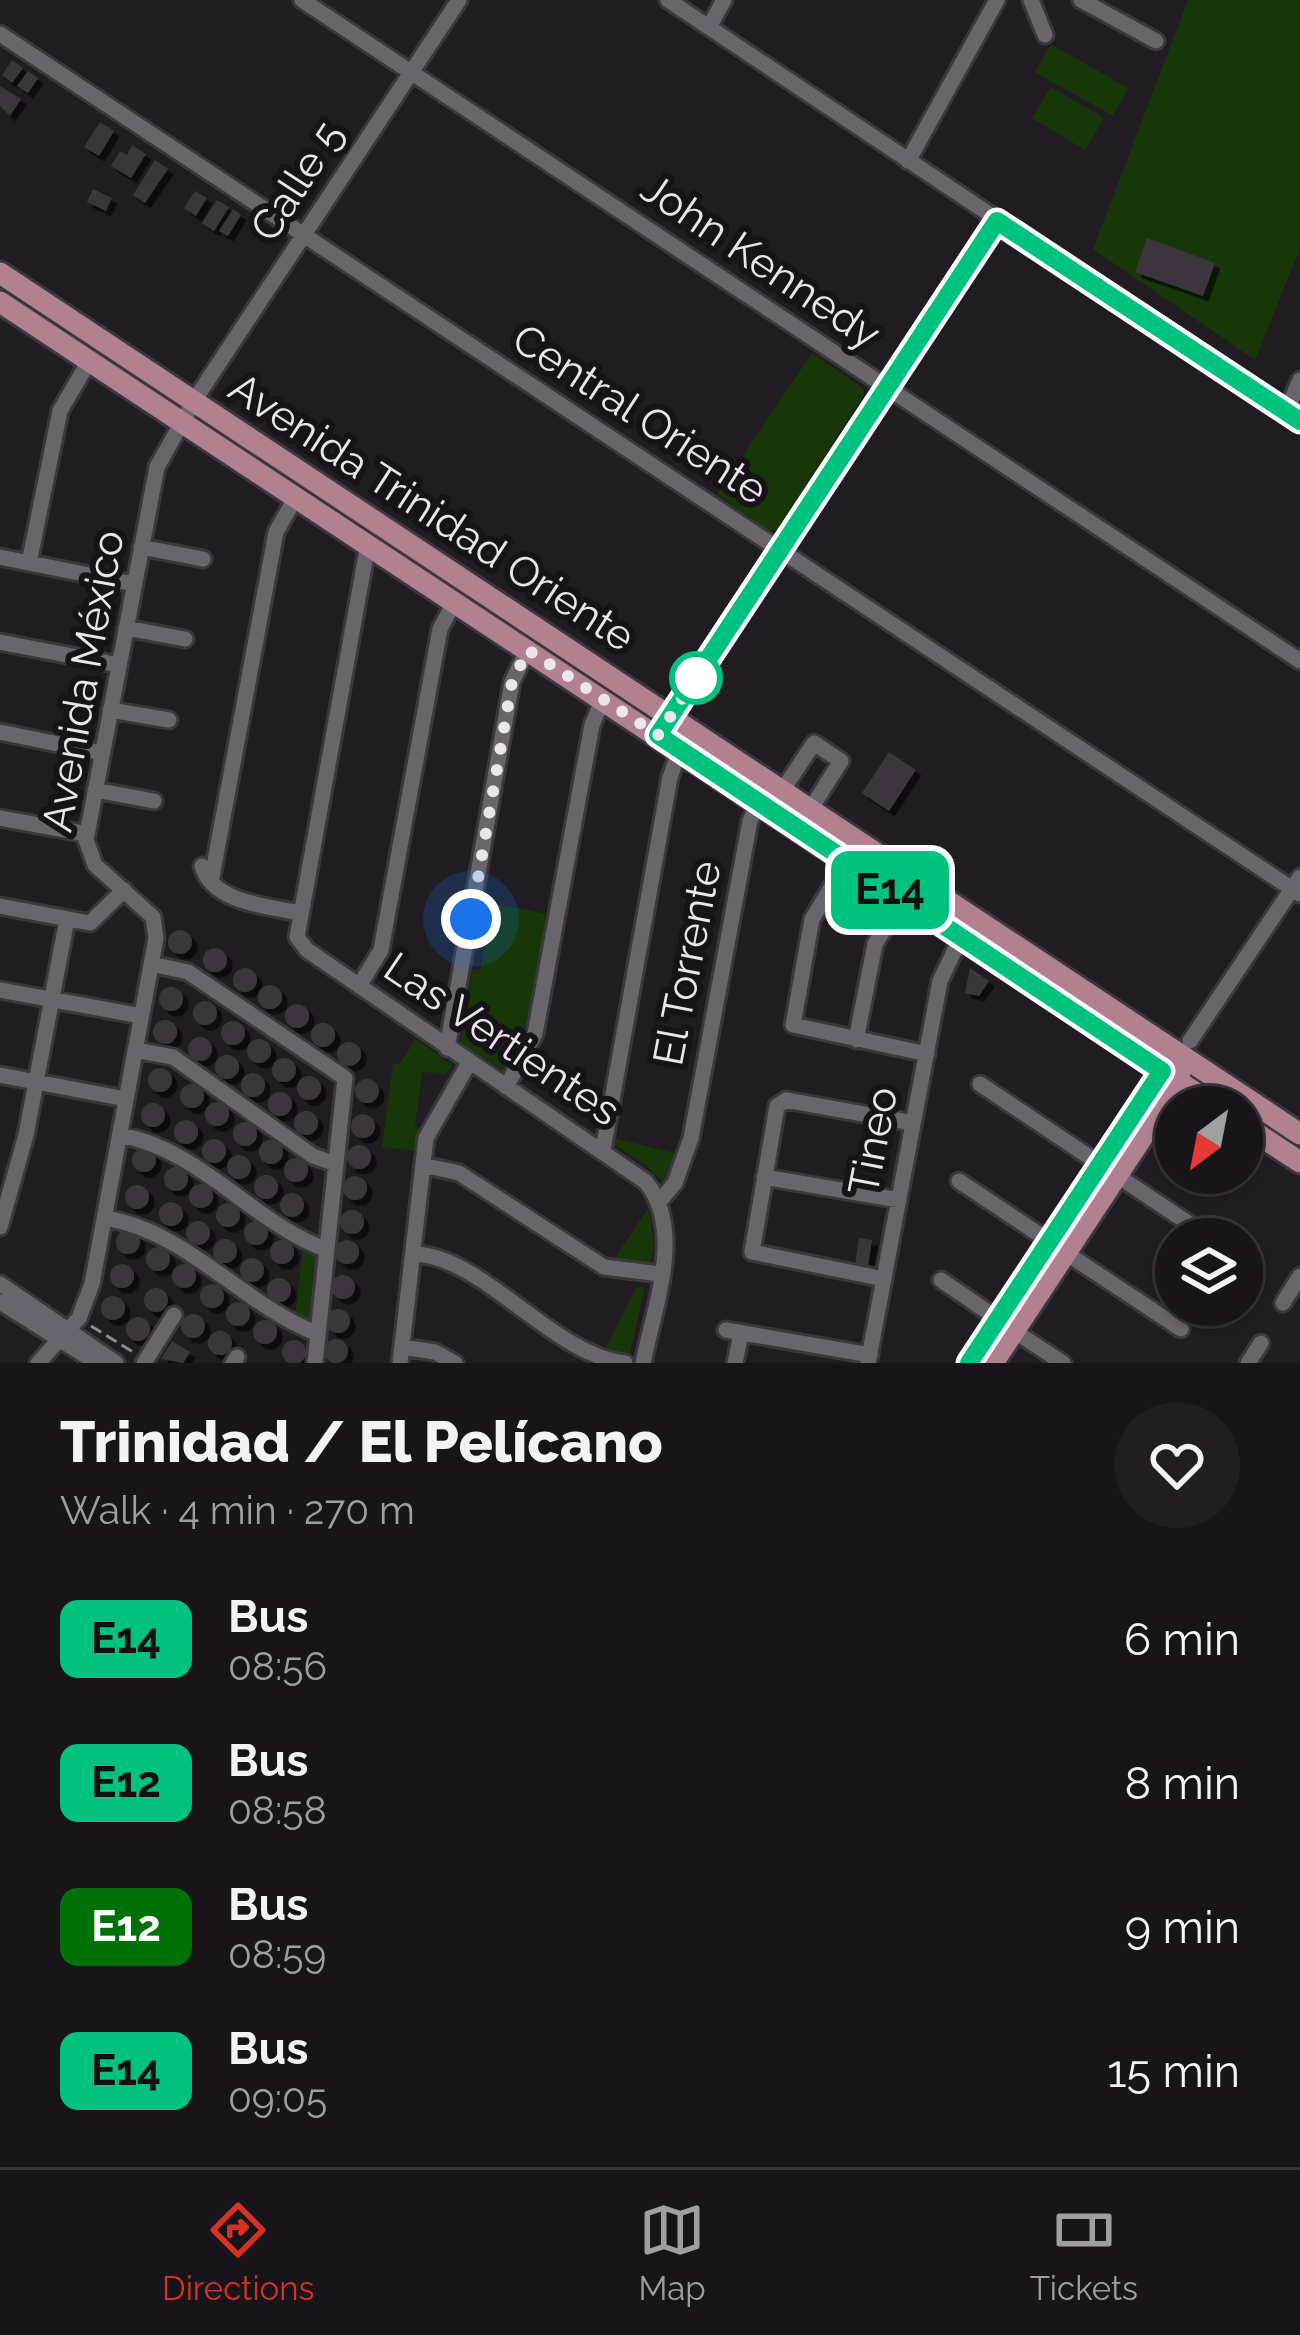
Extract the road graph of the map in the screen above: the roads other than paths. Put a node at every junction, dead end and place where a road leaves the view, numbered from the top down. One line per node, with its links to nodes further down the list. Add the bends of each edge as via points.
1 (302, 0): 12 (street, John Kennedy)
2 (459, 0): 12 (street, Calle 5)
3 (668, 0): 8 (street)
4 (724, 0): 8 (street)
5 (997, 0): 13 (street)
6 (1030, 0): 10 (street)
7 (1081, 0): 11 (street)
8 (709, 27): 13 (street)
9 (0, 34): 15 (street, Central Oriente)
10 (1045, 35)
11 (1156, 41)
12 (412, 72): 15 (street, Calle 5); 20 (street, John Kennedy)
13 (908, 161): 14 (street)
14 (997, 221): 20 (street); 22 (street)
15 (304, 235): 21 (street, Calle 5); 27 (street, Central Oriente)
16 (0, 273): 21 (main road, Avenida Trinidad Oriente)
17 (3, 310): 18 (main road, Avenida Trinidad Oriente)
18 (89, 361): 23 (main road, Avenida Trinidad Oriente); 30 (street, via 60,411)
19 (1300, 380): 22 (street)
20 (888, 388): 27 (street); 37 (street, John Kennedy)
21 (194, 401): 23 (street, Avenida México); 42 (main road, Avenida Trinidad Oriente)
22 (1293, 417)
23 (181, 421): 24 (main road, Avenida Trinidad Oriente); 26 (street, Avenida México, via 157,467)
24 (296, 496): 25 (main road, Avenida Trinidad Oriente); 55 (street, via 276,532)
25 (368, 544): 32 (main road, Avenida Trinidad Oriente); 60 (street)
26 (141, 548): 29 (street); 31 (street, Avenida México)
27 (781, 550): 42 (street); 56 (street, Central Oriente)
28 (0, 557): 30 (street)
29 (203, 559)
30 (28, 563): 31 (street)
31 (134, 584): 33 (street, Avenida México)
32 (455, 601): 36 (main road, Avenida Trinidad Oriente); 64 (street, via 440,629 381,950)
33 (126, 628): 34 (street); 38 (street, Avenida México)
34 (185, 640)
35 (0, 642): 38 (street)
36 (528, 650): 39 (main road, Avenida Trinidad Oriente); 69 (street, via 512,682)
37 (1300, 661)
38 (119, 665): 40 (street, Avenida México)
39 (603, 699): 42 (main road, Avenida Trinidad Oriente); 79 (street, via 535,1034)
40 (110, 710): 41 (street); 45 (street, Avenida México)
41 (169, 720)
42 (664, 726): 44 (main road, Avenida Trinidad Oriente); 47 (main road, Avenida Trinidad Oriente)
43 (0, 732): 45 (street)
44 (680, 750): 49 (main road, Avenida Trinidad Oriente); 85 (street)
45 (102, 753): 46 (street, Avenida México)
46 (95, 790): 48 (street); 52 (street, Avenida México)
47 (782, 791): 50 (main road, Avenida Trinidad Oriente); 50 (street, via 814,743 841,761)
48 (154, 801)
49 (759, 802): 53 (main road, Avenida Trinidad Oriente); 93 (street, El Torrente, via 688,1149)
50 (810, 810): 70 (main road, Avenida Trinidad Oriente)
51 (0, 818): 52 (street)
52 (87, 834): 57 (street, Avenida México, via 91,860)
53 (847, 861): 58 (main road, Avenida Trinidad Oriente); 68 (street, via 812,919 793,1025)
54 (202, 866): 55 (street)
55 (211, 882): 60 (street, via 237,899)
56 (1297, 887): 70 (street)
57 (124, 890): 61 (street, via 97,921); 63 (street, Avenida México, via 155,921)
58 (903, 899): 62 (main road, Avenida Trinidad Oriente); 68 (street, via 873,950)
59 (0, 906): 61 (street)
60 (299, 913): 64 (street, Las Vertientes, via 299,941)
61 (67, 919): 66 (street)
62 (961, 937): 72 (street, Tineo, via 943,973); 75 (main road, Avenida Trinidad Oriente)
63 (151, 964): 67 (street, Avenida México); 87 (street, via 188,972 345,1078)
64 (359, 986): 69 (street, Las Vertientes)
65 (0, 990): 66 (street)
66 (52, 999): 67 (street); 76 (street)
67 (142, 1016): 71 (street, Avenida México)
68 (856, 1040): 72 (street)
69 (447, 1048): 73 (street, Las Vertientes)
70 (1185, 1048): 75 (main road); 82 (main road, Avenida Trinidad Oriente)
71 (135, 1050): 80 (street, Avenida México); 87 (street, via 173,1057)
72 (926, 1054): 81 (street, Tineo)
73 (469, 1064): 79 (street, Las Vertientes); 88 (street, via 428,1129)
74 (0, 1075): 76 (street)
75 (1170, 1076): 78 (main road, Avenida Trinidad Oriente); 89 (main road)
76 (36, 1082): 80 (street); 96 (street)
77 (980, 1084): 89 (street)
78 (1185, 1086)
79 (506, 1088): 85 (street, Las Vertientes)
80 (126, 1099): 83 (street, Avenida México)
81 (914, 1124): 90 (street, via 780,1101); 92 (street, Tineo)
82 (1300, 1134)
83 (120, 1135): 94 (street, Avenida México); 98 (street, via 162,1142 300,1240)
84 (1263, 1138): 86 (main road)
85 (602, 1150): 93 (street, Las Vertientes)
86 (1300, 1162)
87 (336, 1164): 98 (street)
88 (423, 1165): 99 (street); 100 (street, via 459,1173 604,1267)
89 (1108, 1170): 95 (street); 97 (main road)
90 (764, 1177): 92 (street); 101 (street, via 752,1252)
91 (959, 1181): 97 (street)
92 (898, 1201): 101 (street, Tineo)
93 (659, 1202): 100 (street, via 666,1236)
94 (105, 1218): 109 (street, Avenida México, via 92,1284); 111 (street, via 146,1224 284,1321)
95 (1180, 1218)
96 (0, 1227)
97 (1057, 1247): 108 (main road); 110 (street)
98 (327, 1250): 111 (street)
99 (413, 1255): 113 (street); 121 (street, via 443,1259 588,1352)
100 (660, 1274): 122 (street)
101 (884, 1279): 114 (street, Tineo)
102 (1299, 1279): 106 (street)
103 (941, 1280): 108 (street)
104 (0, 1284): 109 (street)
105 (0, 1302): 109 (street)
106 (1282, 1303)
107 (174, 1315): 115 (street)
108 (1006, 1325): 124 (main road); 125 (main road); 126 (street)
109 (68, 1328): 116 (street, Avenida México); 117 (street); 118 (street)
110 (1181, 1329)
111 (318, 1334): 119 (street)
112 (1261, 1343): 127 (street)
113 (401, 1355): 120 (street, via 435,1352)
114 (869, 1359): 123 (street, via 734,1331)
115 (145, 1362)
116 (38, 1363)
117 (98, 1363)
118 (116, 1363)
119 (314, 1363)
120 (454, 1363)
121 (625, 1363)
122 (643, 1363)
123 (735, 1363)
124 (970, 1363)
125 (993, 1363)
126 (1064, 1363)
127 (1248, 1363)

